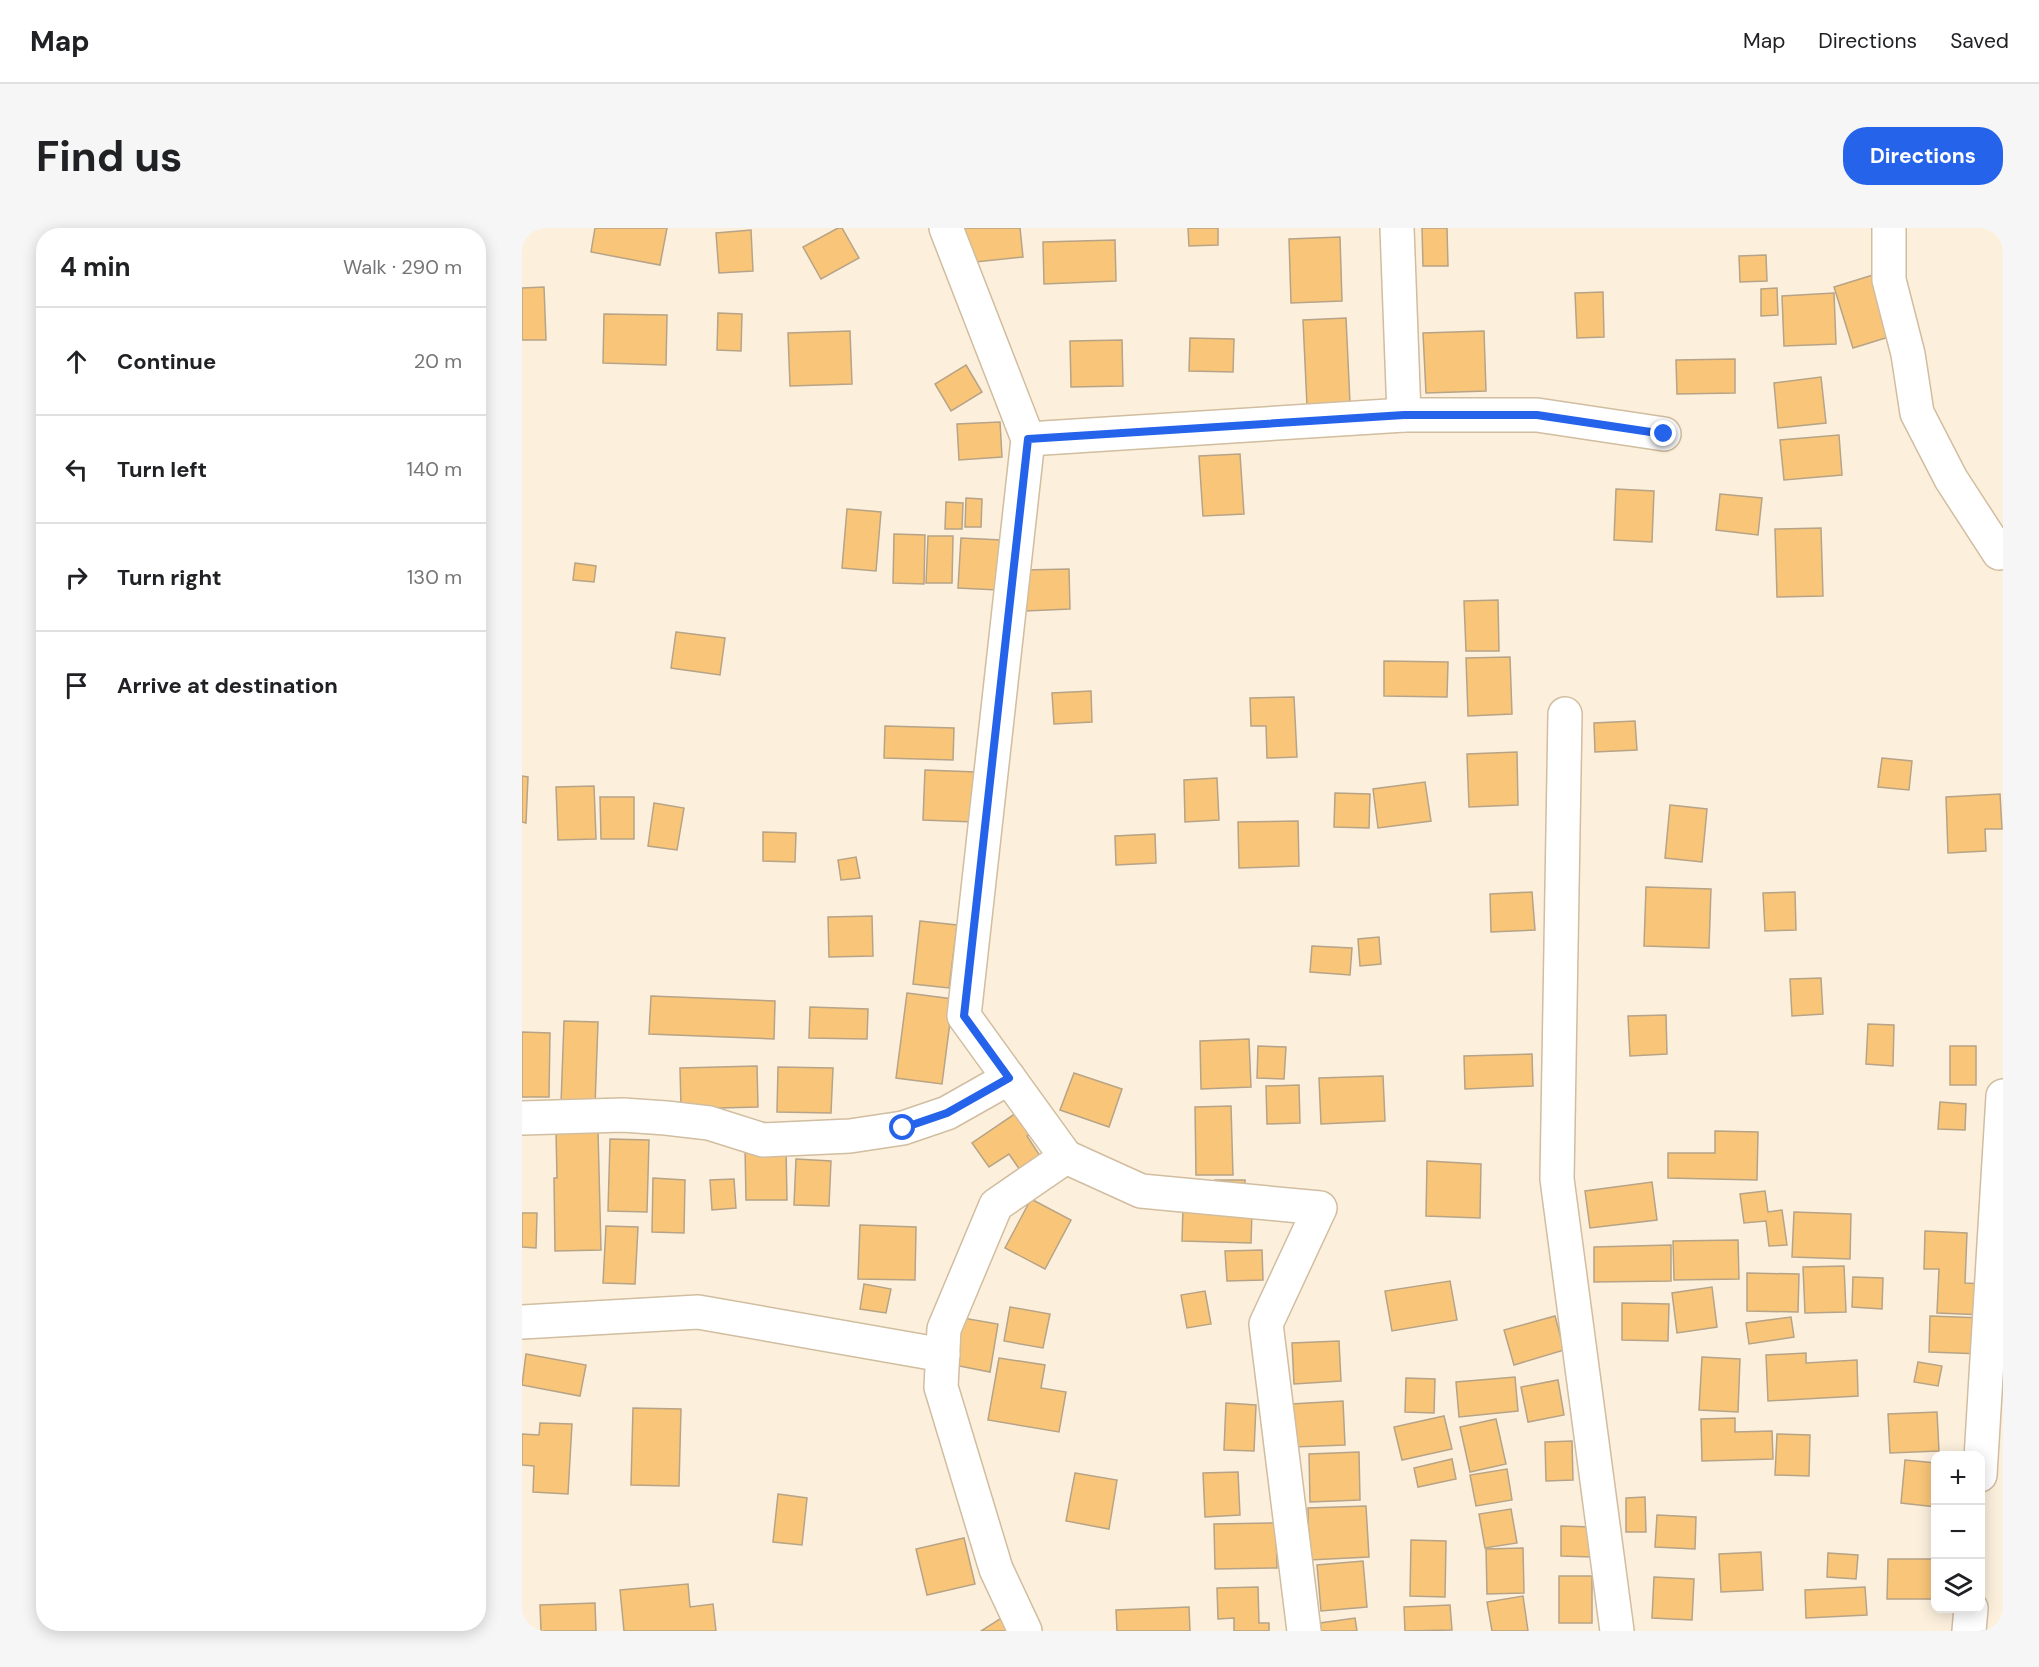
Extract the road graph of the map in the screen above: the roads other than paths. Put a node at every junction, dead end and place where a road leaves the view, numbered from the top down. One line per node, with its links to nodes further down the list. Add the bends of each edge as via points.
1 (946, 228): 6 (street)
2 (1397, 228): 4 (street)
3 (1889, 228): 7 (street, via 1889,280 1908,354 1917,412 1951,479)
4 (1404, 415): 5 (street, via 1537,415); 6 (street)
5 (1664, 434)
6 (1028, 439): 9 (street, via 964,1016)
7 (1999, 553)
8 (1565, 714): 19 (street, via 1557,1179)
9 (1009, 1078): 11 (street, via 947,1113 903,1128 850,1136 763,1140 709,1123 666,1118); 12 (street)
10 (2003, 1096): 15 (street)
11 (522, 1118)
12 (1066, 1157): 14 (street, via 996,1205 944,1329); 18 (street, via 1141,1191 1320,1208 1266,1324)
13 (522, 1322): 14 (street, via 698,1312)
14 (943, 1355): 17 (street, via 941,1387 996,1569)
15 (1981, 1451)
16 (1971, 1613): 20 (street)
17 (1025, 1631)
18 (1304, 1631)
19 (1617, 1631)
20 (1969, 1631)

